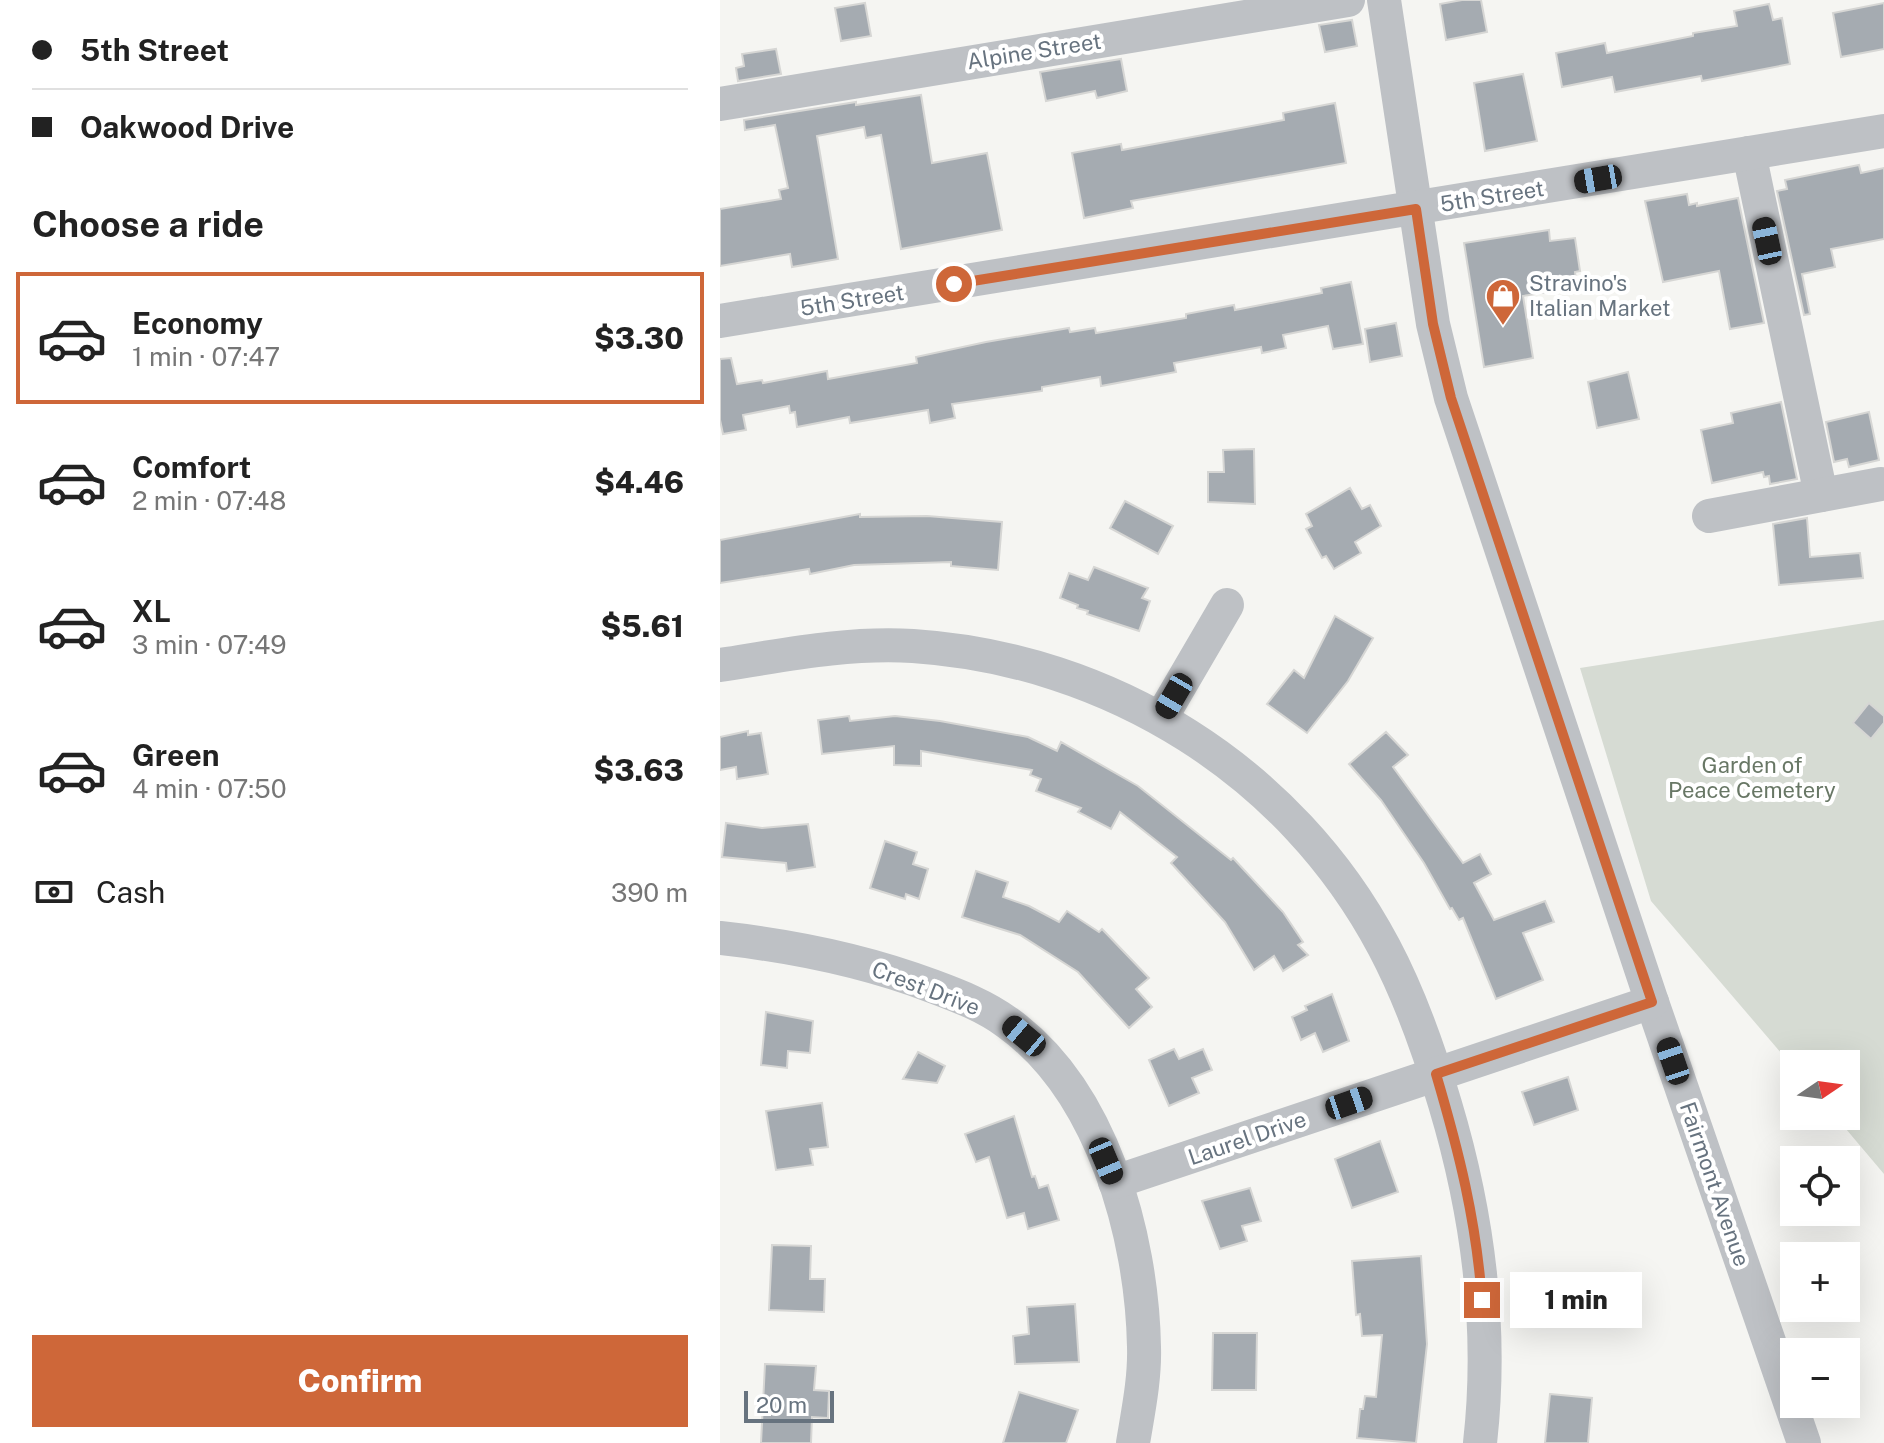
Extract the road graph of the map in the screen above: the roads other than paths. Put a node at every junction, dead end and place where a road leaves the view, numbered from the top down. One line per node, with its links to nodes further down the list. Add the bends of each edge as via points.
1 (1348, 0): 3 (street, Alpine Street)
2 (1384, 0): 6 (street, Fairmont Avenue)
3 (720, 104)
4 (1884, 131): 5 (street, 5th Street)
5 (1749, 153): 6 (street, 5th Street); 9 (street)
6 (1416, 209): 7 (street, 5th Street); 15 (street, Fairmont Avenue, via 1433,324 1451,398)
7 (720, 321)
8 (1881, 484): 9 (street)
9 (1821, 495): 10 (street)
10 (1709, 516)
11 (1227, 605): 13 (street)
12 (720, 665): 13 (street, via 854,646 969,652 1095,686)
13 (1161, 718): 16 (street, via 1242,773 1313,842 1383,946)
14 (720, 938): 17 (street, Crest Drive, via 854,961 971,1000 1007,1022 1040,1049 1067,1083 1089,1119)
15 (1652, 1002): 16 (street, Laurel Drive); 20 (street, Fairmont Avenue)
16 (1436, 1074): 17 (street, Laurel Drive); 19 (street, via 1462,1160 1478,1246 1485,1328)
17 (1115, 1182): 18 (street, Crest Drive, via 1139,1287 1144,1349)
18 (1133, 1443)
19 (1480, 1443)
20 (1804, 1443)

